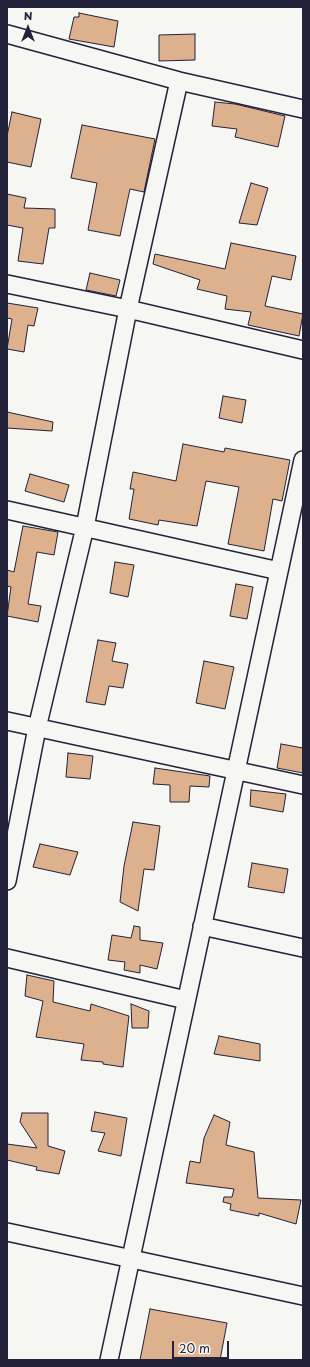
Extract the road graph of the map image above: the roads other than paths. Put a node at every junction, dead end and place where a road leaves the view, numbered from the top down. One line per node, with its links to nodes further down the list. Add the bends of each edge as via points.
1 (7, 34): 2 (street)
2 (179, 81): 3 (street); 5 (street)
3 (303, 109)
4 (7, 284): 5 (street)
5 (128, 309): 6 (street); 9 (street)
6 (303, 350)
7 (303, 460): 10 (street)
8 (7, 510): 9 (street)
9 (85, 527): 10 (street); 12 (street)
10 (279, 571): 13 (street)
11 (7, 721): 12 (street)
12 (37, 728): 13 (street); 15 (street)
13 (236, 771): 14 (street); 16 (street)
14 (303, 785)
15 (7, 881)
16 (202, 926): 17 (street); 19 (street)
17 (303, 948)
18 (7, 958): 19 (street)
19 (186, 1000): 21 (street)
20 (7, 1232): 21 (street)
21 (130, 1259): 22 (street); 23 (street)
22 (303, 1296)
23 (109, 1360)

